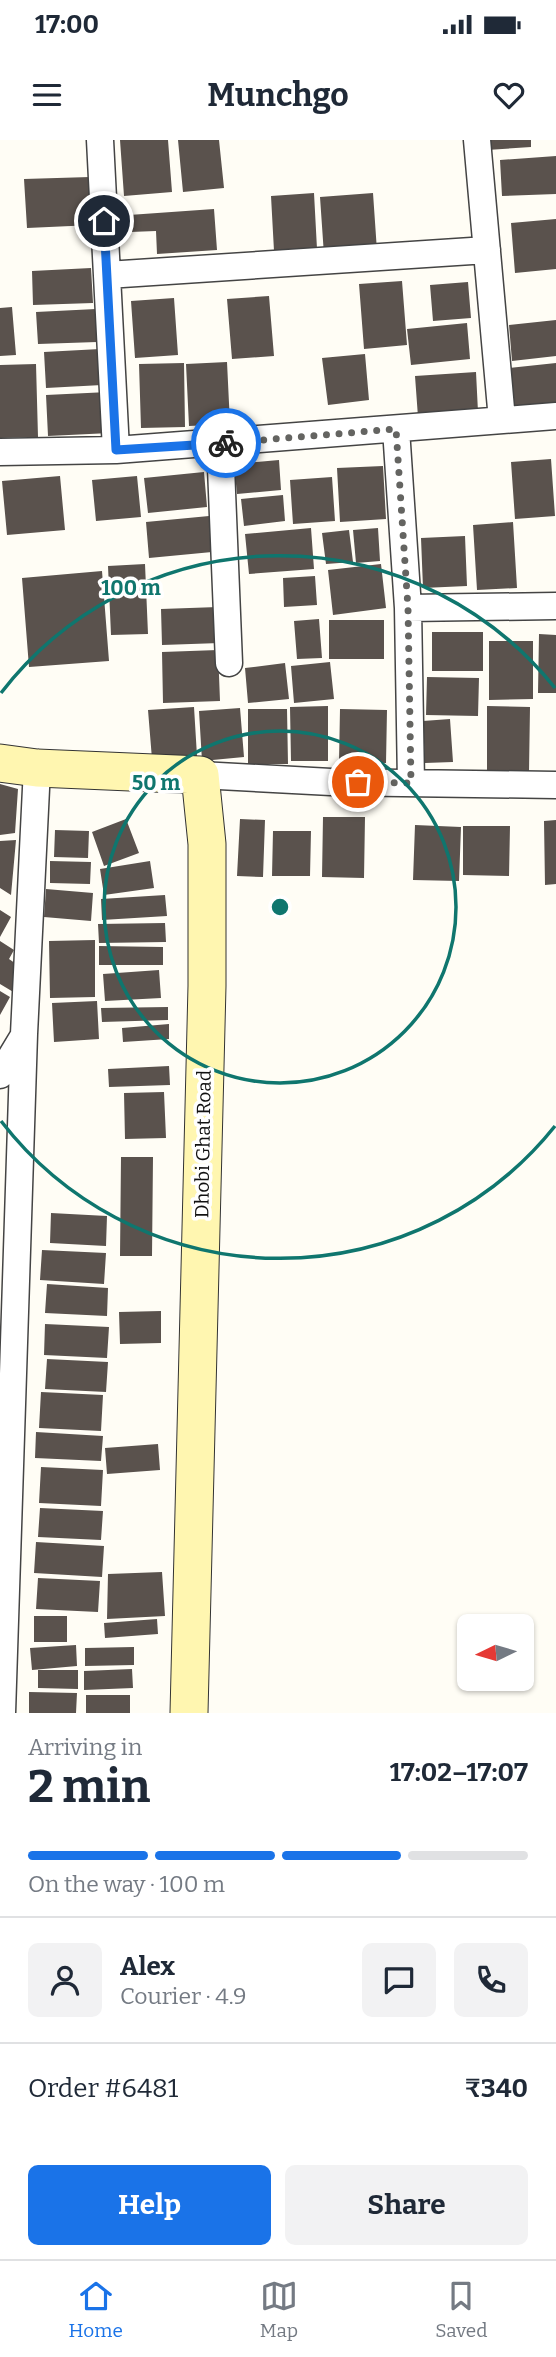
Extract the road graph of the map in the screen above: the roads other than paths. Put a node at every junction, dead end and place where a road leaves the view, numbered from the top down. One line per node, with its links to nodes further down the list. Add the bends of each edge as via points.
1 (100, 140): 4 (street)
2 (477, 140): 3 (street)
3 (487, 250): 4 (street); 6 (street)
4 (107, 275): 9 (street)
5 (556, 416): 6 (street)
6 (502, 420): 7 (street)
7 (396, 429): 8 (street); 12 (street)
8 (220, 443): 9 (street); 13 (street)
9 (116, 450): 10 (street)
10 (0, 452)
11 (556, 606): 12 (street)
12 (408, 608): 17 (street)
13 (229, 663)
14 (0, 763): 15 (main road)
15 (37, 768): 16 (main road); 19 (street)
16 (200, 775): 17 (street); 23 (main road, Dhobi Ghat Road, via 207,844 207,986)
17 (411, 783): 18 (street)
18 (556, 785)
19 (24, 1034): 20 (street); 21 (street)
20 (0, 1075)
21 (6, 1434): 22 (street)
22 (2, 1713)
23 (189, 1713)

